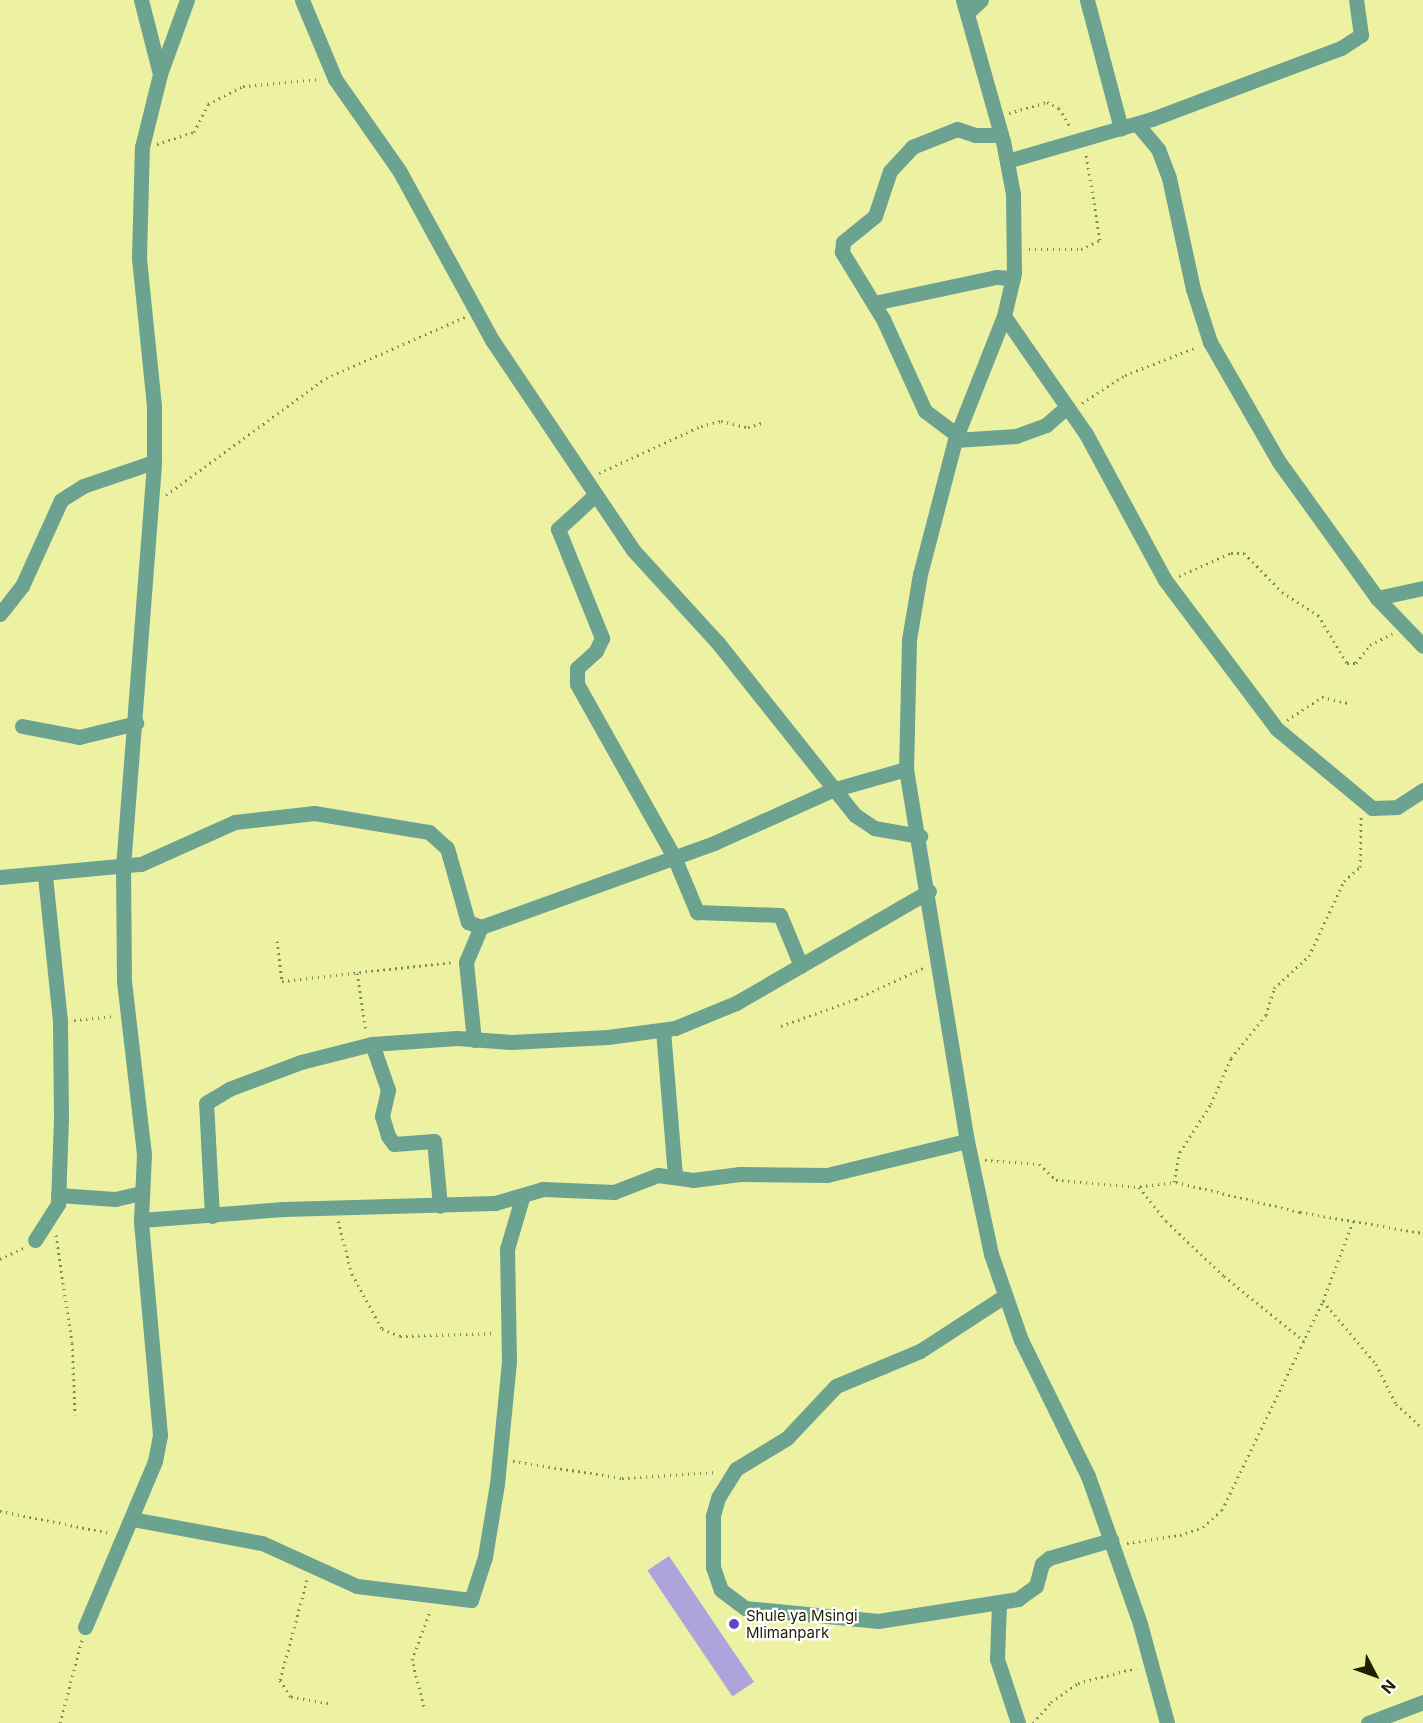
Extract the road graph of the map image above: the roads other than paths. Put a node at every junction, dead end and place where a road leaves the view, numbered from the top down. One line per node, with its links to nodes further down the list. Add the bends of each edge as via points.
1 (141, 0): 8 (street)
2 (187, 0): 8 (street)
3 (302, 0): 19 (street, via 335,79 400,172 477,313)
4 (981, 0): 7 (street)
5 (1087, 0): 10 (street)
6 (1356, 0): 9 (street, via 1362,22 1357,40)
7 (965, 7): 11 (street)
8 (160, 74): 18 (street, via 142,147 139,258 154,406)
9 (1137, 124): 10 (street); 21 (street, via 1158,149 1169,178 1193,289 1210,342 1279,462)
10 (1121, 129): 12 (street)
11 (1001, 135): 12 (street); 14 (street, via 944,131 912,147 890,171 874,216 843,242 842,252 854,276)
12 (1007, 161): 13 (street, via 1015,249)
13 (1013, 278): 14 (street, via 996,277); 15 (street)
14 (874, 303): 17 (street, via 925,411)
15 (1004, 316): 16 (street); 17 (street)
16 (1069, 409): 17 (street, via 1046,425 1016,435); 28 (street, via 1165,580 1277,729 1358,798 1384,809 1397,807)
17 (956, 438): 26 (street, via 913,606)
18 (154, 462): 22 (street, via 83,486 61,501 22,586); 24 (street)
19 (594, 496): 27 (street, via 663,588 753,686); 30 (street, via 558,529 602,638 574,676 598,728)
20 (1423, 588): 21 (street)
21 (1377, 598): 23 (street)
22 (0, 614)
23 (1423, 646)
24 (136, 723): 25 (street, via 79,737); 31 (street)
25 (22, 726)
26 (906, 769): 27 (street); 29 (street)
27 (832, 790): 29 (street, via 874,828); 30 (street)
28 (1423, 790)
29 (920, 836): 34 (street)
30 (674, 857): 35 (street); 36 (street, via 697,912 780,915)
31 (123, 867): 32 (street); 35 (street, via 159,858 253,817 315,813 414,829 429,832 447,848 468,922); 42 (street, via 127,1015 144,1154)
32 (45, 876): 33 (street); 43 (street, via 60,1021)
33 (0, 877)
34 (929, 891): 36 (street); 40 (street)
35 (481, 927): 38 (street, via 465,962)
36 (801, 966): 37 (street, via 714,1014)
37 (663, 1030): 38 (street, via 608,1037); 41 (street)
38 (474, 1040): 39 (street)
39 (372, 1044): 45 (street, via 388,1090 382,1116 388,1136 394,1144 434,1141); 46 (street, via 301,1062 209,1099 206,1110)
40 (967, 1141): 41 (street, via 827,1175); 49 (street)
41 (675, 1177): 44 (street, via 646,1178 614,1192 558,1188)
42 (142, 1193): 43 (street, via 96,1200); 47 (street)
43 (58, 1195): 48 (street, via 54,1215)
44 (522, 1198): 45 (street); 50 (street, via 507,1249 509,1333 499,1458 485,1557 472,1598 357,1586 261,1543)
45 (441, 1206): 46 (street, via 326,1207)
46 (213, 1216): 47 (street)
47 (141, 1220): 50 (street, via 161,1418 155,1461)
48 (35, 1240)
49 (1004, 1297): 51 (street, via 1088,1476); 52 (street, via 920,1351 836,1386 787,1438 736,1469 718,1498 713,1567 721,1590 746,1608 878,1621)
50 (132, 1519): 53 (street)
51 (1112, 1543): 52 (street, via 1049,1558 1030,1593); 56 (street)
52 (999, 1604): 55 (street, via 997,1659)
53 (86, 1627)
54 (1423, 1702): 57 (street)
55 (1018, 1723)
56 (1167, 1723)
57 (1368, 1723)

